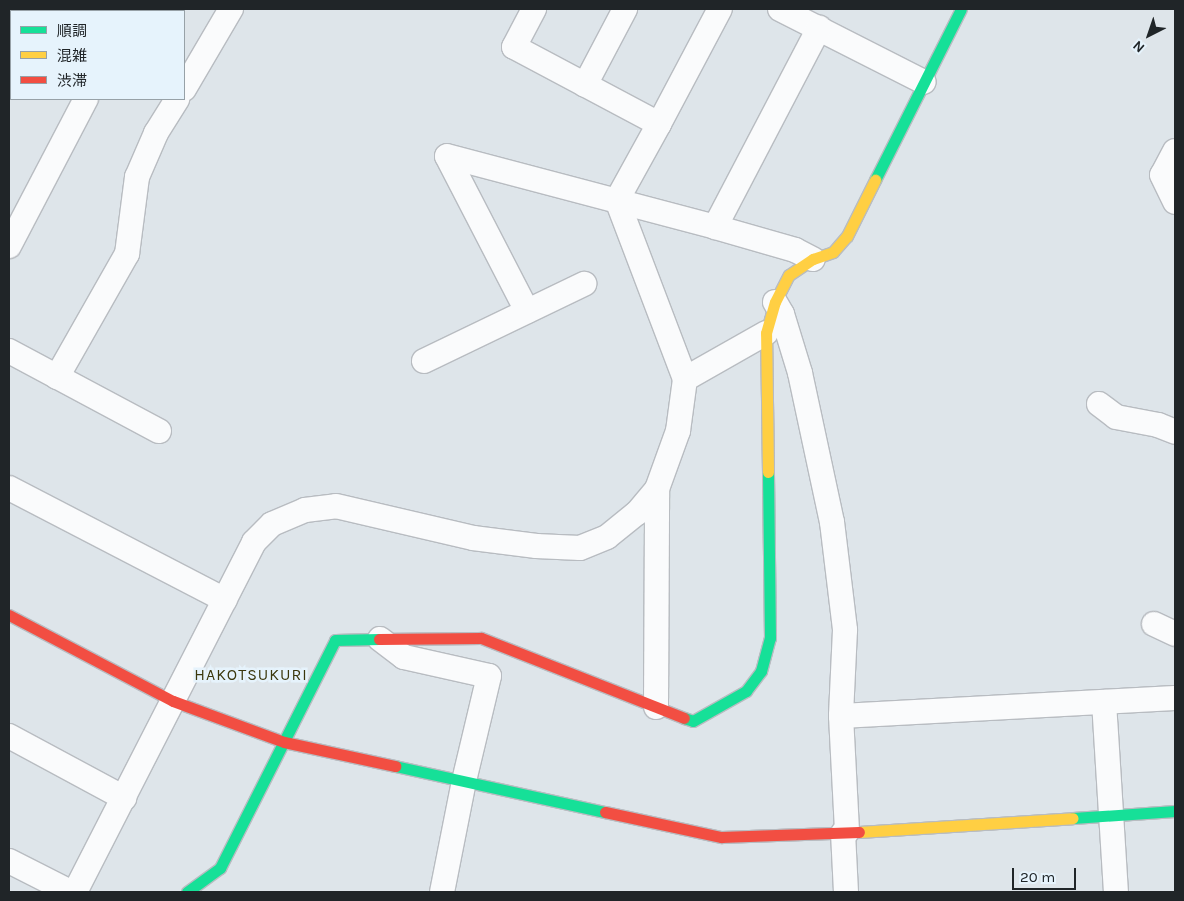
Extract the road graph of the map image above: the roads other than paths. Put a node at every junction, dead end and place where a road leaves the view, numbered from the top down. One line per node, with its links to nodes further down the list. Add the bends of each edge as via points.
1 (231, 9): 10 (street)
2 (534, 9): 9 (street, via 514,47)
3 (625, 9): 9 (street)
4 (720, 9): 13 (street)
5 (780, 9): 7 (street)
6 (961, 9): 8 (street)
7 (818, 28): 8 (street); 17 (street)
8 (924, 82): 19 (street, via 847,236 833,252)
9 (585, 85): 13 (street)
10 (185, 87)
11 (85, 100): 18 (street)
12 (176, 100): 26 (street, via 156,133 137,177 127,254)
13 (659, 124): 15 (street)
14 (1175, 150): 16 (street, via 1162,175)
15 (617, 200): 17 (street); 22 (street, via 447,156); 27 (street)
16 (1175, 202)
17 (715, 227): 19 (street, via 795,250)
18 (9, 246)
19 (813, 259): 21 (street, via 790,275)
20 (584, 284): 22 (street)
21 (775, 302): 23 (street); 42 (street, via 782,314 800,373 832,522 846,630)
22 (527, 311): 25 (street)
23 (766, 333): 27 (street); 41 (street, via 770,638 761,671 746,691 693,721)
24 (9, 351): 26 (street)
25 (424, 361)
26 (57, 377): 29 (street)
27 (685, 379): 32 (street, via 678,431)
28 (1099, 404): 30 (street, via 1116,417 1158,425)
29 (159, 431)
30 (1175, 432)
31 (9, 488): 33 (street)
32 (658, 489): 33 (street, via 607,537 580,548 473,538 336,506 306,510 272,524 254,542); 41 (street)
33 (225, 600): 39 (street)
34 (9, 615): 39 (street)
35 (1154, 624): 36 (street)
36 (1175, 634)
37 (380, 639): 41 (street, via 481,638); 44 (street, via 335,640); 45 (street, via 404,657 489,676)
38 (1175, 698): 40 (street)
39 (173, 701): 44 (street); 46 (street)
40 (1104, 702): 42 (street); 48 (street)
41 (656, 706)
42 (841, 716): 49 (street)
43 (9, 736): 46 (street)
44 (284, 742): 45 (street); 53 (street, via 220,868)
45 (464, 781): 49 (street, via 721,837); 54 (street)
46 (124, 798): 52 (street)
47 (1175, 811): 48 (street)
48 (1110, 815): 49 (street); 56 (street)
49 (845, 833): 55 (street)
50 (9, 861): 51 (street)
51 (70, 892)
52 (75, 892)
53 (187, 892)
54 (442, 892)
55 (846, 892)
56 (1116, 892)

